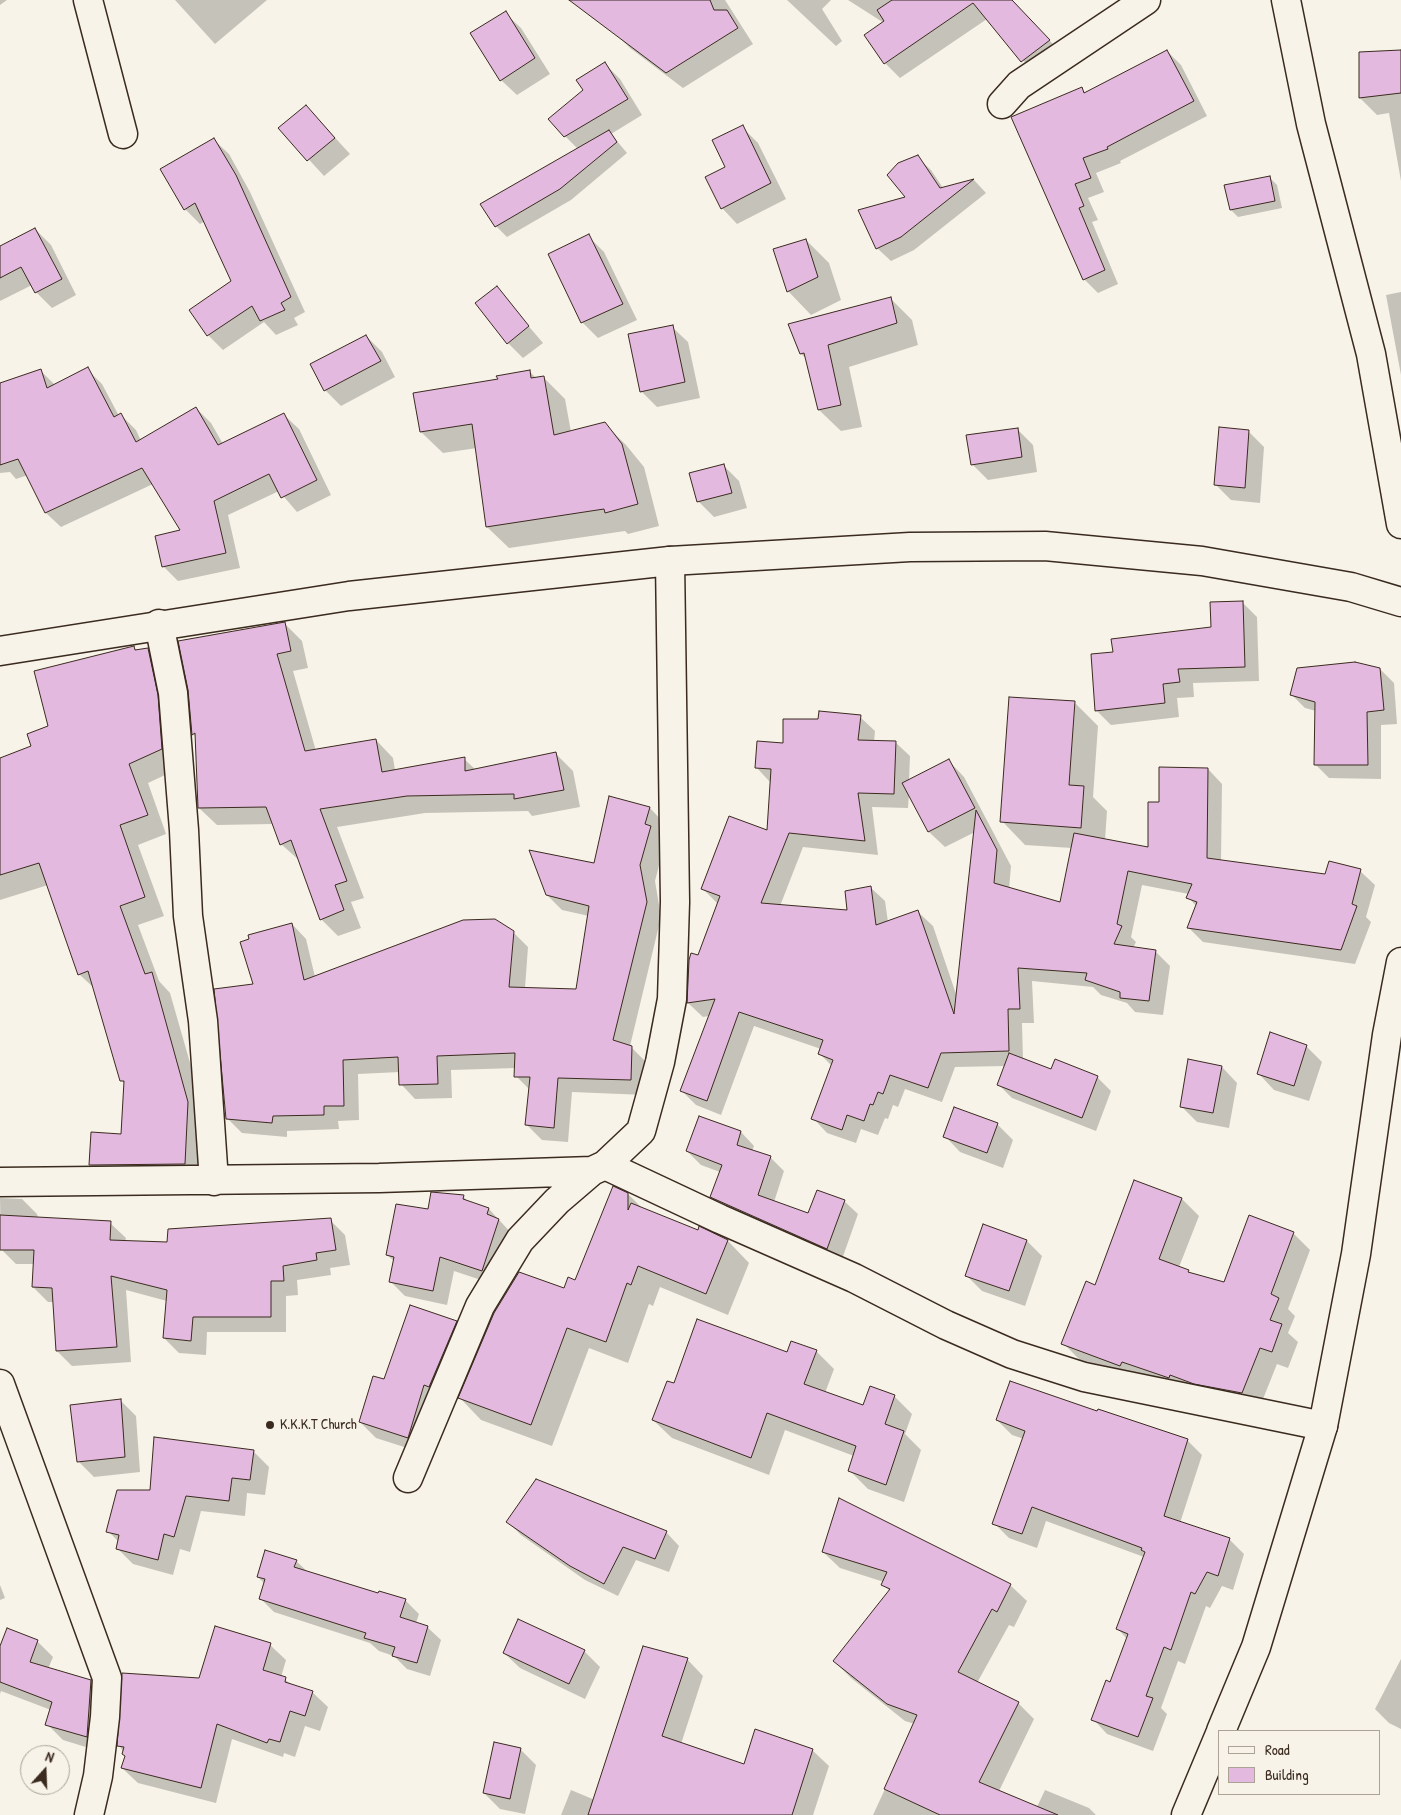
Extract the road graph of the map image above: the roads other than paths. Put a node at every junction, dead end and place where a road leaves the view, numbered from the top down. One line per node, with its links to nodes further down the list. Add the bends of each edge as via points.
1 (88, 0): 5 (street)
2 (1146, 0): 4 (street, via 1018,85)
3 (1286, 0): 6 (street, via 1311,124 1371,354)
4 (1002, 104)
5 (123, 134)
6 (1401, 524)
7 (670, 561): 8 (street, via 910,547 1045,546 1202,561 1351,587); 9 (street, via 349,596); 13 (street, via 675,902 672,999 660,1062 641,1131)
8 (1401, 602)
9 (159, 624): 10 (street); 14 (street, via 173,693 188,916 204,1021)
10 (0, 651)
11 (1401, 962): 12 (street)
12 (1394, 1037): 17 (street)
13 (598, 1168): 14 (street); 17 (street, via 854,1278 1012,1354 1084,1377); 18 (street, via 557,1201 520,1240 480,1306)
14 (214, 1181): 15 (street)
15 (0, 1182)
16 (0, 1384): 21 (street, via 107,1678 98,1776)
17 (1323, 1426): 19 (street, via 1256,1648)
18 (408, 1478)
19 (1221, 1730)
20 (1218, 1738): 22 (street)
21 (89, 1815)
22 (1186, 1815)

